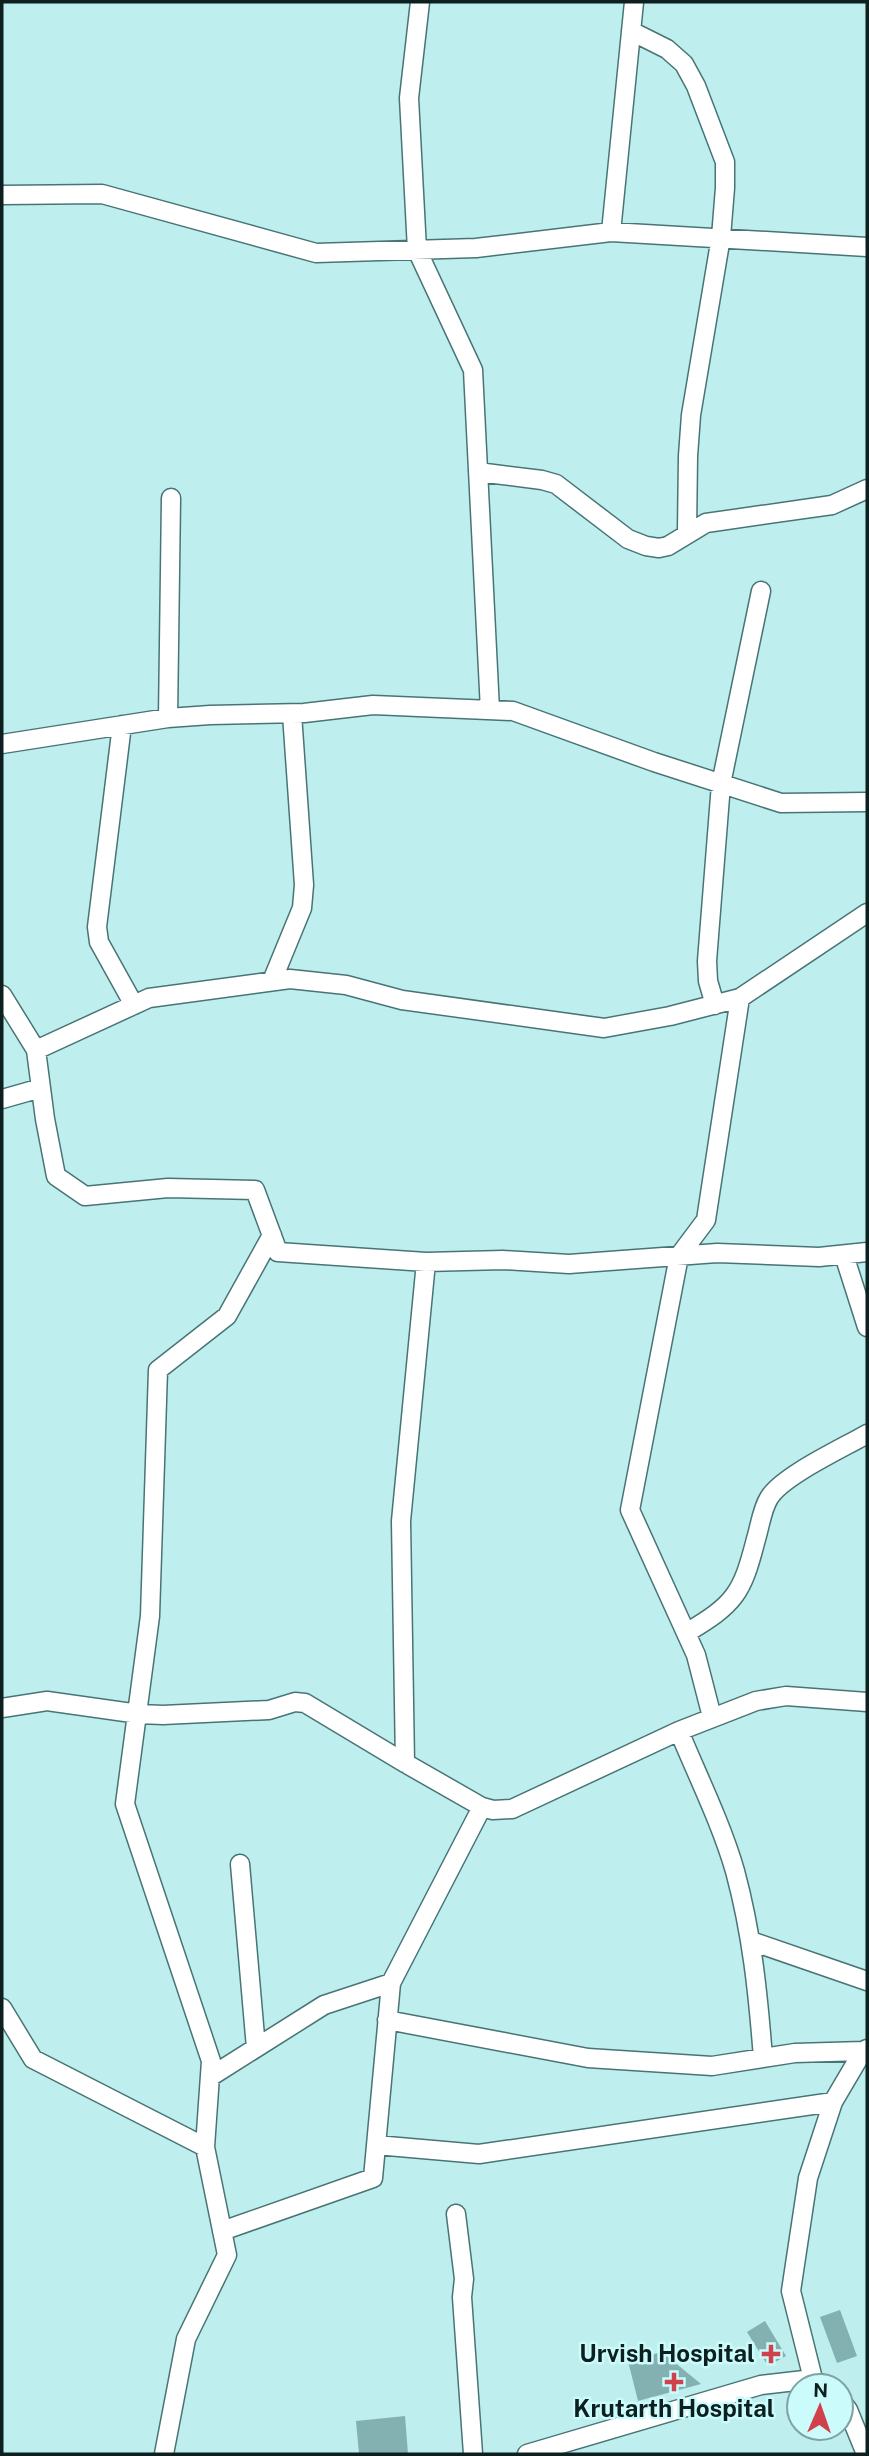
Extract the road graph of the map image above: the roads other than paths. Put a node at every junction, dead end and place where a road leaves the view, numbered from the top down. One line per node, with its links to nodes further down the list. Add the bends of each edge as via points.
1 (420, 2): 8 (street, via 409,98)
2 (634, 2): 3 (street)
3 (631, 31): 5 (street); 6 (street, via 667,49 684,64 696,86 725,162)
4 (2, 195): 8 (street, via 102,194 316,253)
5 (611, 232): 6 (street); 8 (street)
6 (721, 237): 7 (street); 12 (street, via 691,415)
7 (867, 247)
8 (417, 250): 9 (street, via 473,370)
9 (478, 472): 12 (street, via 555,484 628,540 646,546 668,546); 14 (street)
10 (867, 489): 12 (street, via 832,505 718,519)
11 (171, 498): 16 (street)
12 (687, 532)
13 (761, 591): 19 (street)
14 (490, 709): 15 (street, via 373,705); 19 (street, via 513,711)
15 (292, 714): 16 (street); 22 (street, via 304,885 302,908)
16 (168, 718): 17 (street)
17 (122, 725): 18 (street); 25 (street, via 97,927 99,942)
18 (2, 744)
19 (721, 784): 20 (street, via 781,803); 26 (street, via 707,961)
20 (867, 802)
21 (867, 913): 24 (street)
22 (272, 981): 25 (street, via 149,998); 26 (street, via 346,985 402,1000 604,1028)
23 (2, 995): 27 (street)
24 (740, 998): 26 (street); 33 (street, via 706,1220)
25 (134, 1005): 27 (street)
26 (715, 1005)
27 (36, 1050): 28 (street)
28 (41, 1088): 29 (street); 30 (street, via 56,1176 85,1196 168,1188 254,1190)
29 (2, 1099)
30 (272, 1235): 34 (street, via 278,1252); 40 (street, via 227,1316 158,1370 150,1616)
31 (867, 1252): 32 (street)
32 (844, 1255): 33 (street); 35 (street)
33 (679, 1256): 34 (street, via 569,1264); 37 (street, via 630,1510)
34 (426, 1262): 43 (street, via 401,1521)
35 (867, 1327)
36 (867, 1434): 37 (street, via 775,1490 739,1588 717,1615)
37 (686, 1633): 41 (street)
38 (867, 1702): 41 (street, via 786,1696)
39 (2, 1708): 40 (street, via 47,1700)
40 (138, 1714): 43 (street, via 269,1710 305,1703); 54 (street, via 125,1804 211,2061)
41 (712, 1717): 42 (street)
42 (679, 1731): 44 (street, via 513,1809); 46 (street, via 731,1860)
43 (405, 1763): 44 (street)
44 (482, 1807): 48 (street)
45 (240, 1864): 51 (street)
46 (751, 1941): 47 (street); 53 (street)
47 (867, 1981)
48 (391, 1983): 50 (street); 51 (street, via 324,2005)
49 (2, 2008): 57 (street, via 33,2059)
50 (387, 2020): 53 (street, via 588,2058 712,2066); 56 (street)
51 (256, 2048): 54 (street)
52 (865, 2050): 53 (street); 55 (street)
53 (764, 2057)
54 (210, 2077): 57 (street)
55 (833, 2102): 56 (street, via 479,2154); 60 (street, via 808,2178 791,2291)
56 (376, 2145): 59 (street, via 373,2178)
57 (205, 2147): 59 (street)
58 (456, 2214): 64 (street)
59 (222, 2231): 63 (street, via 227,2255 186,2339)
60 (816, 2372)
61 (785, 2384): 65 (street, via 761,2385)
62 (855, 2427): 66 (street)
63 (164, 2454)
64 (473, 2454)
65 (527, 2454)
66 (866, 2454)

